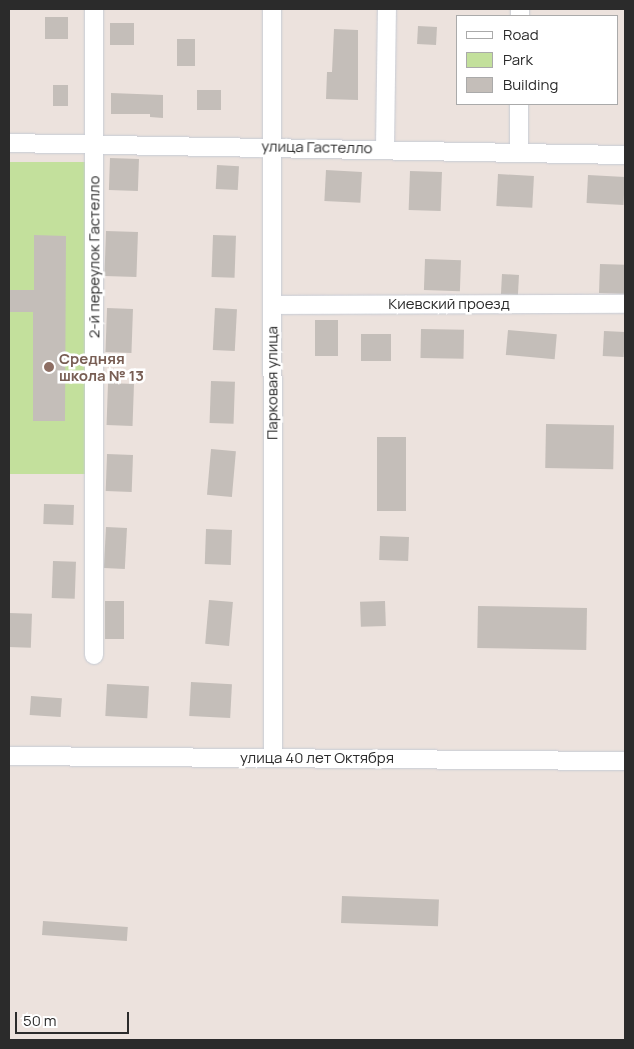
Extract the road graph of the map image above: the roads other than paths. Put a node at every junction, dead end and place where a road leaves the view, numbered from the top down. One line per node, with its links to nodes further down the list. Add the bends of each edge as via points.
1 (94, 9): 6 (street, 2-й переулок Гастелло)
2 (272, 9): 7 (street, Парковая улица)
3 (387, 9): 8 (street)
4 (519, 105): 9 (street)
5 (9, 143): 6 (street, улица Гастелло)
6 (94, 144): 7 (street, улица Гастелло); 13 (street, 2-й переулок Гастелло)
7 (272, 145): 8 (street, улица Гастелло); 12 (street, Парковая улица)
8 (385, 148): 9 (street, улица Гастелло)
9 (519, 152): 10 (street, улица Гастелло)
10 (625, 154)
11 (625, 304): 12 (street, Киевский проезд)
12 (272, 305): 15 (street, Парковая улица)
13 (94, 655)
14 (9, 756): 15 (street, улица 40 лет Октября)
15 (273, 758): 16 (street, улица 40 лет Октября)
16 (625, 761)

